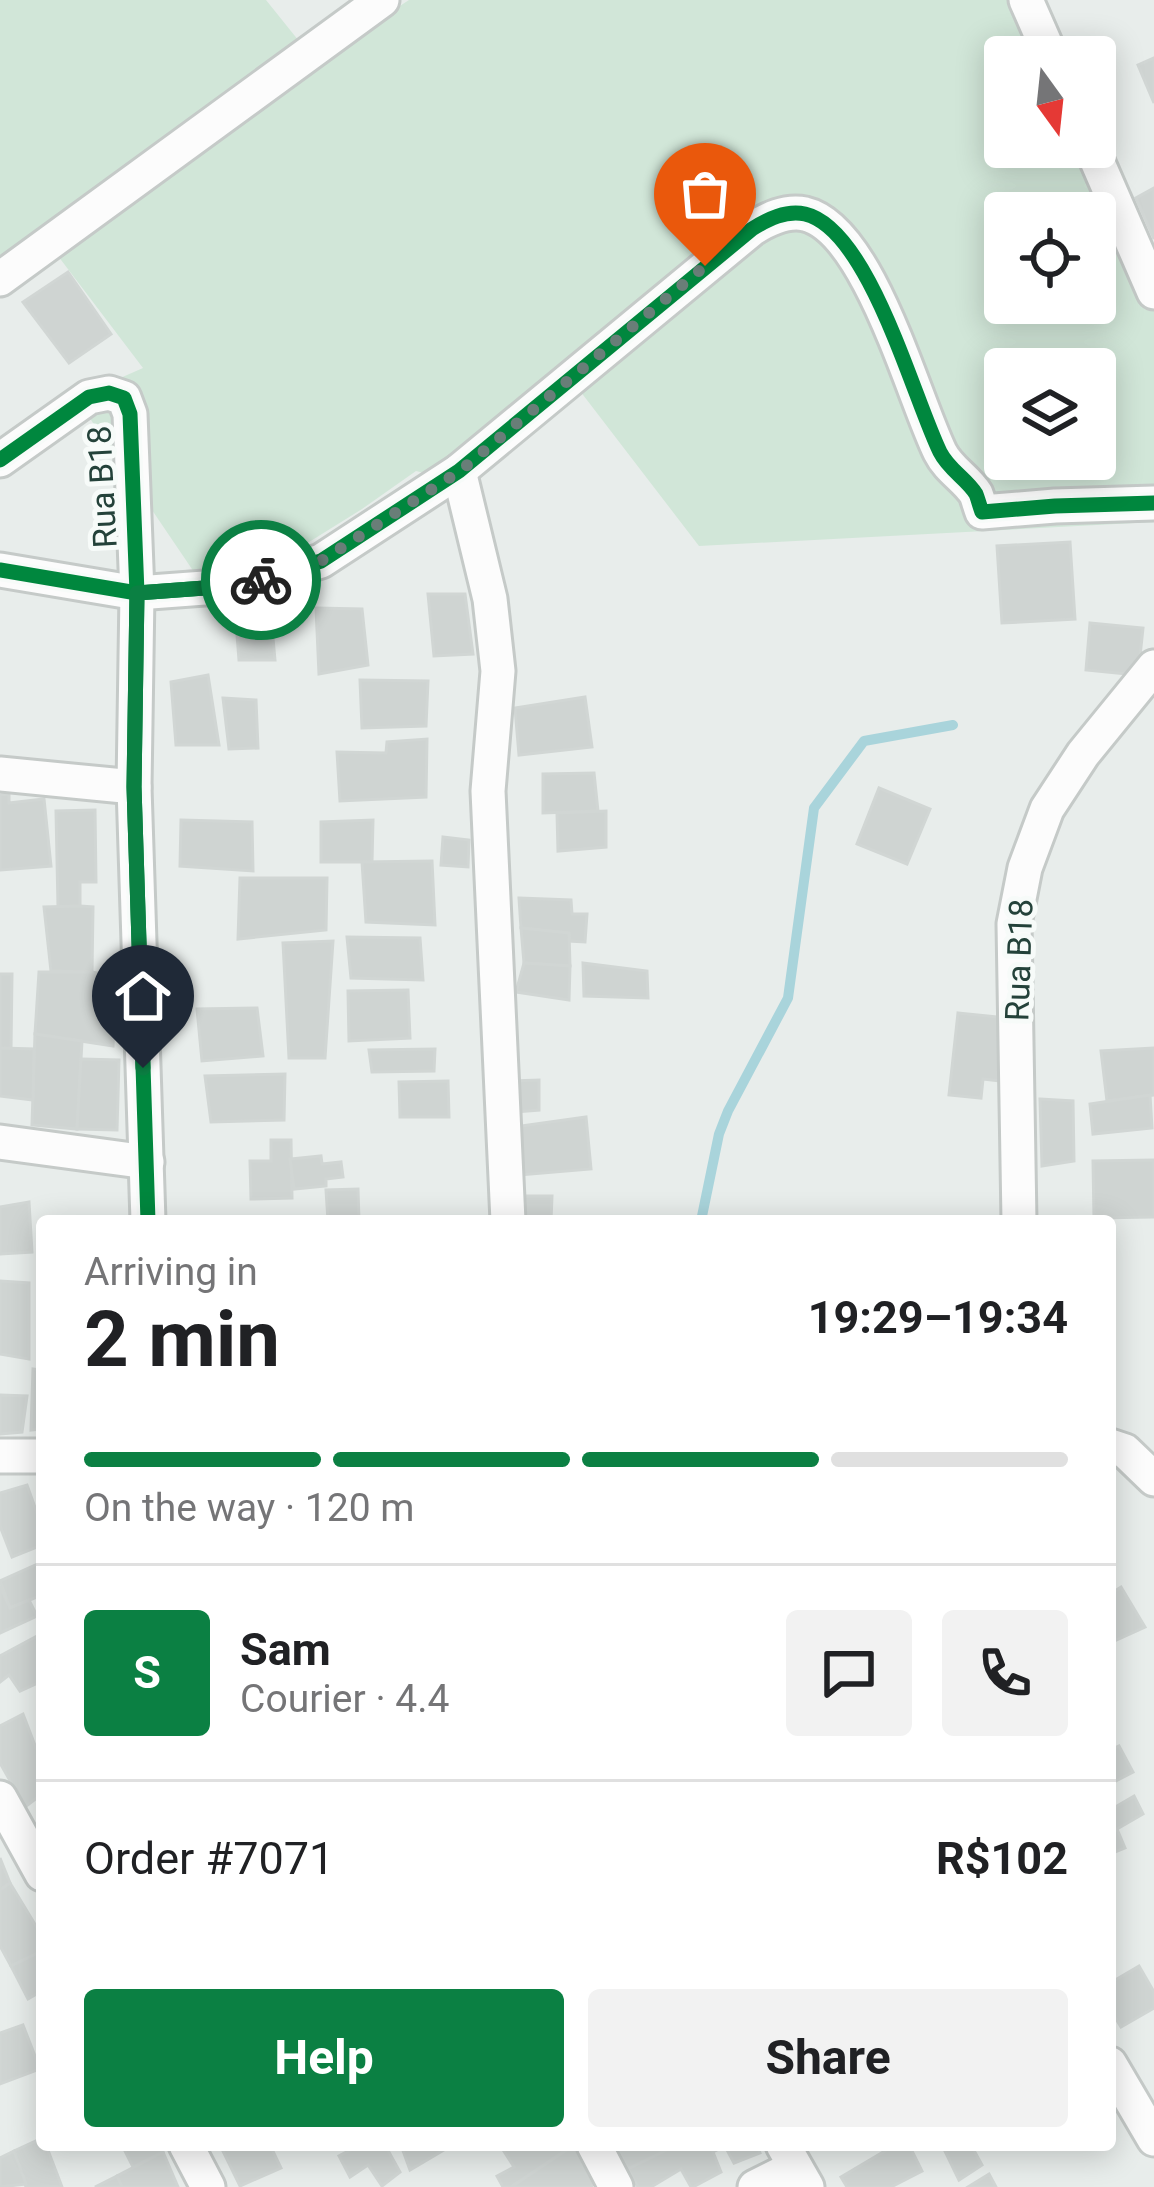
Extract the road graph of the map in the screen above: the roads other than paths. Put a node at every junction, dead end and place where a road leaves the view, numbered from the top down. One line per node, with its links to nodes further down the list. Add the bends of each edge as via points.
1 (382, 0): 5 (street)
2 (1027, 0): 3 (street)
3 (1042, 36)
4 (1100, 168): 6 (street)
5 (0, 279)
6 (1154, 292)
7 (0, 460): 11 (street, Rua B18, via 88,398 124,398)
8 (460, 471): 9 (street, via 752,229 800,213 847,245 940,453 982,512); 11 (street, via 321,561 245,585); 18 (street, via 498,671 488,791)
9 (1154, 503)
10 (0, 569): 11 (street)
11 (137, 593): 14 (street, Rua B18)
12 (1154, 668): 19 (street, Rua B18, via 1047,809 1025,868 1014,924)
13 (0, 774): 14 (street)
14 (134, 787): 16 (street, Rua B18)
15 (0, 1142): 16 (street)
16 (147, 1162): 17 (street, Rua B18)
17 (148, 1215)
18 (508, 1215)
19 (1019, 1215)
20 (1116, 1448): 23 (street)
21 (0, 1456): 22 (street)
22 (36, 1456)
23 (1154, 1480)
24 (0, 1798): 25 (street)
25 (36, 1863)
26 (1116, 2074): 27 (street)
27 (1154, 2140)
28 (189, 2151): 31 (street)
29 (597, 2151): 32 (street)
30 (795, 2166): 33 (street)
31 (208, 2187)
32 (616, 2187)
33 (755, 2187)

